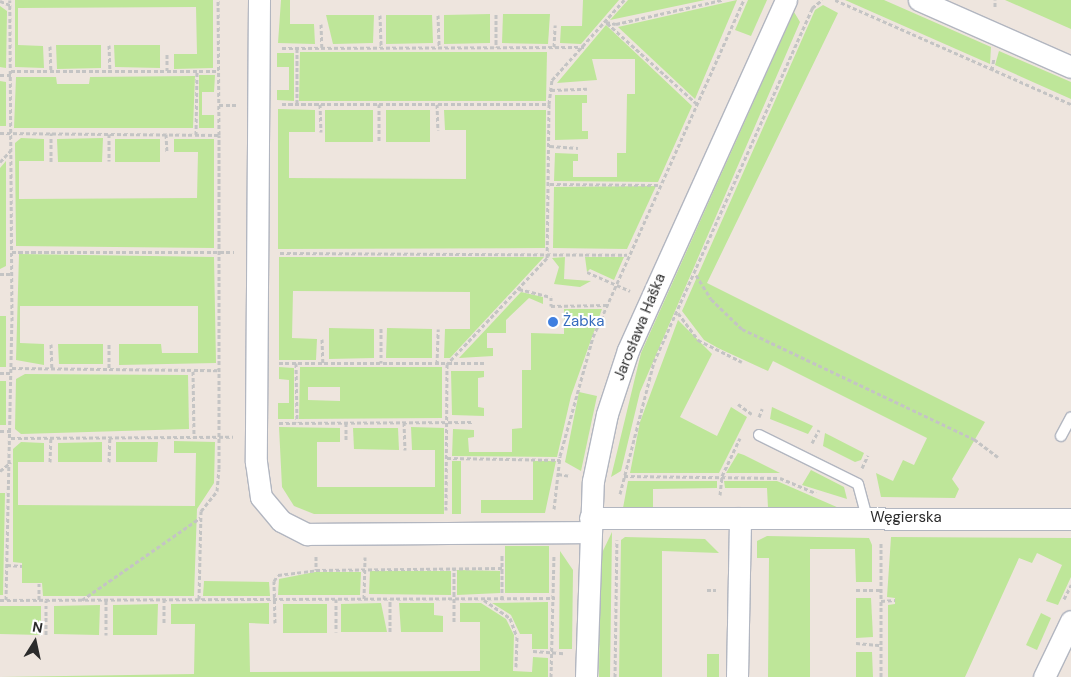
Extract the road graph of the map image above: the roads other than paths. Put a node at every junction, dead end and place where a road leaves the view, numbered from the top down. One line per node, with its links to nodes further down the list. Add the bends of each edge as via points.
1 (260, 0): 10 (street, Węgierska, via 256,437 262,497 281,520 316,535)
2 (786, 0): 10 (street, Jarosława Haška, via 628,350 607,414)
3 (919, 0): 4 (street)
4 (1071, 67)
5 (1071, 417): 7 (lane)
6 (760, 435): 11 (lane, via 858,484)
7 (1061, 436)
8 (740, 518): 10 (street, Węgierska, via 616,518); 11 (street, Węgierska); 14 (street)
9 (1071, 519): 11 (street, Węgierska)
10 (590, 525): 13 (street, Jarosława Haška)
11 (874, 525)
12 (1071, 621): 15 (street)
13 (586, 677)
14 (737, 677)
15 (1044, 677)

